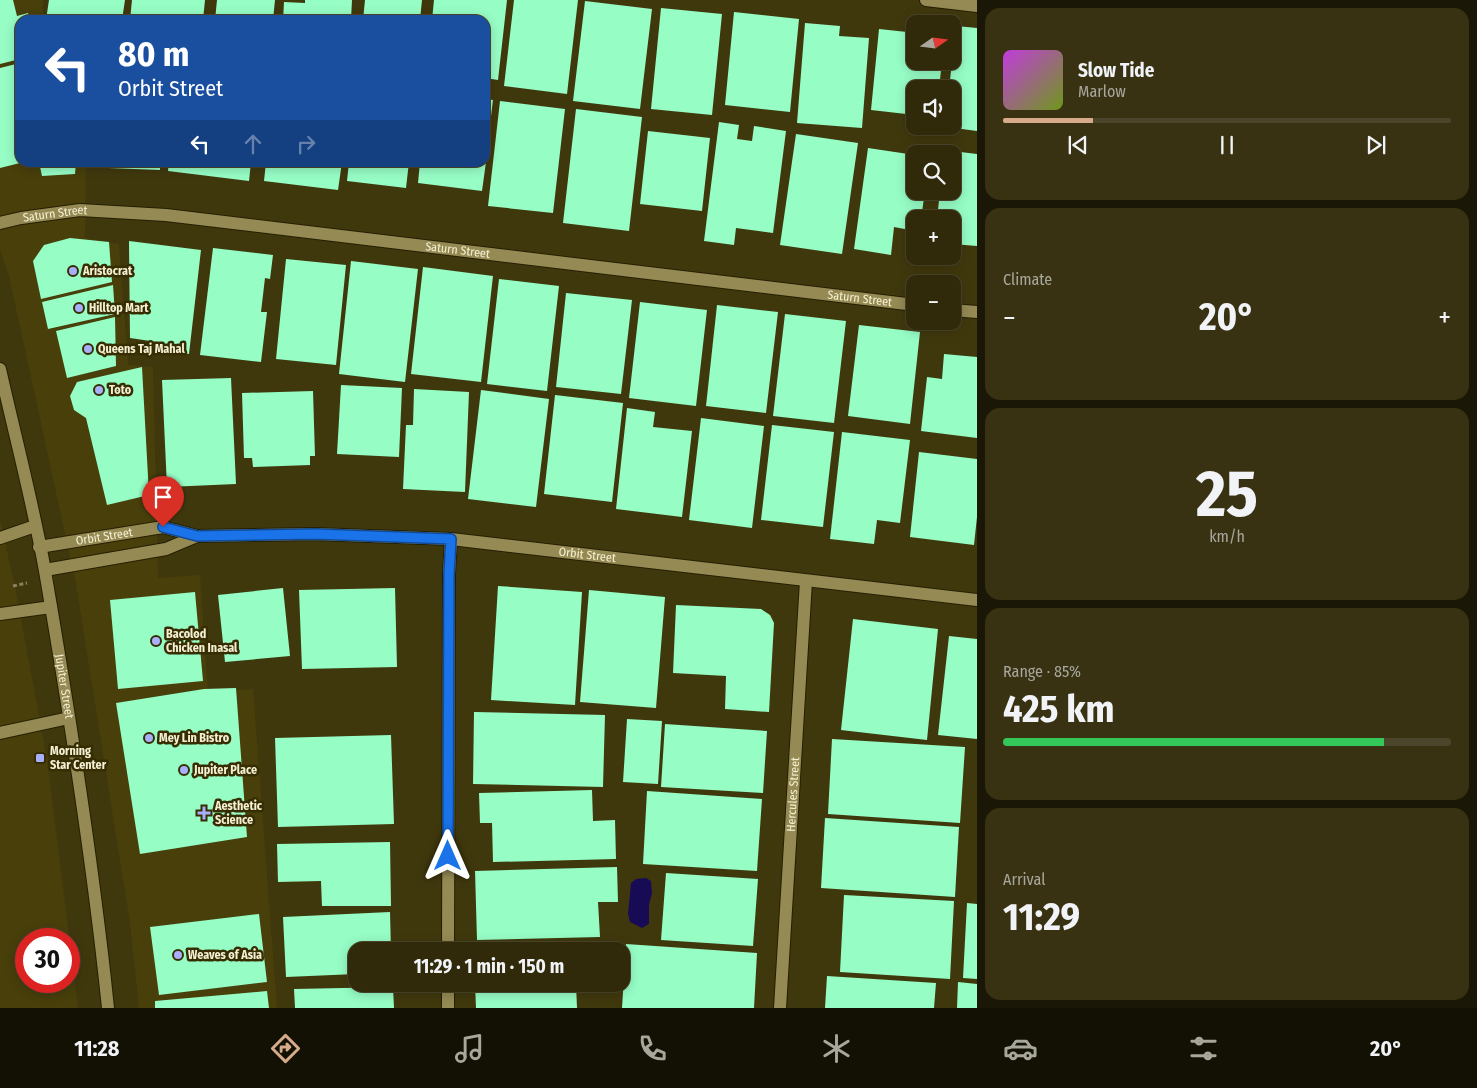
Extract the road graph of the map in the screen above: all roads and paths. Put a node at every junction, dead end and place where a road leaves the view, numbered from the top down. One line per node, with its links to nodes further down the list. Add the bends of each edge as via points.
1 (926, 0): 2 (street)
2 (977, 6)
3 (0, 223): 4 (street, Saturn Street, via 80,210 166,215)
4 (906, 304)
5 (961, 311): 6 (street)
6 (977, 312)
7 (0, 369): 8 (street, Jupiter Street)
8 (36, 526): 10 (street); 12 (street, Jupiter Street)
9 (197, 536): 11 (street, Orbit Street, via 315,534); 12 (street, Orbit Street, via 163,527); 13 (street, Orbit Street, via 166,549)
10 (0, 538)
11 (451, 539): 14 (street, Orbit Street); 20 (street)
12 (39, 547): 13 (street, Jupiter Street)
13 (44, 570): 16 (street, Jupiter Street)
14 (806, 581): 15 (street, Orbit Street); 24 (street, Hercules Street)
15 (977, 600)
16 (51, 607): 17 (street); 18 (street, Jupiter Street)
17 (0, 614)
18 (69, 718): 19 (street); 22 (street, Jupiter Street, via 101,937)
19 (0, 733)
20 (448, 942)
21 (448, 992): 23 (street)
22 (108, 1008)
23 (448, 1008)
24 (780, 1008)

